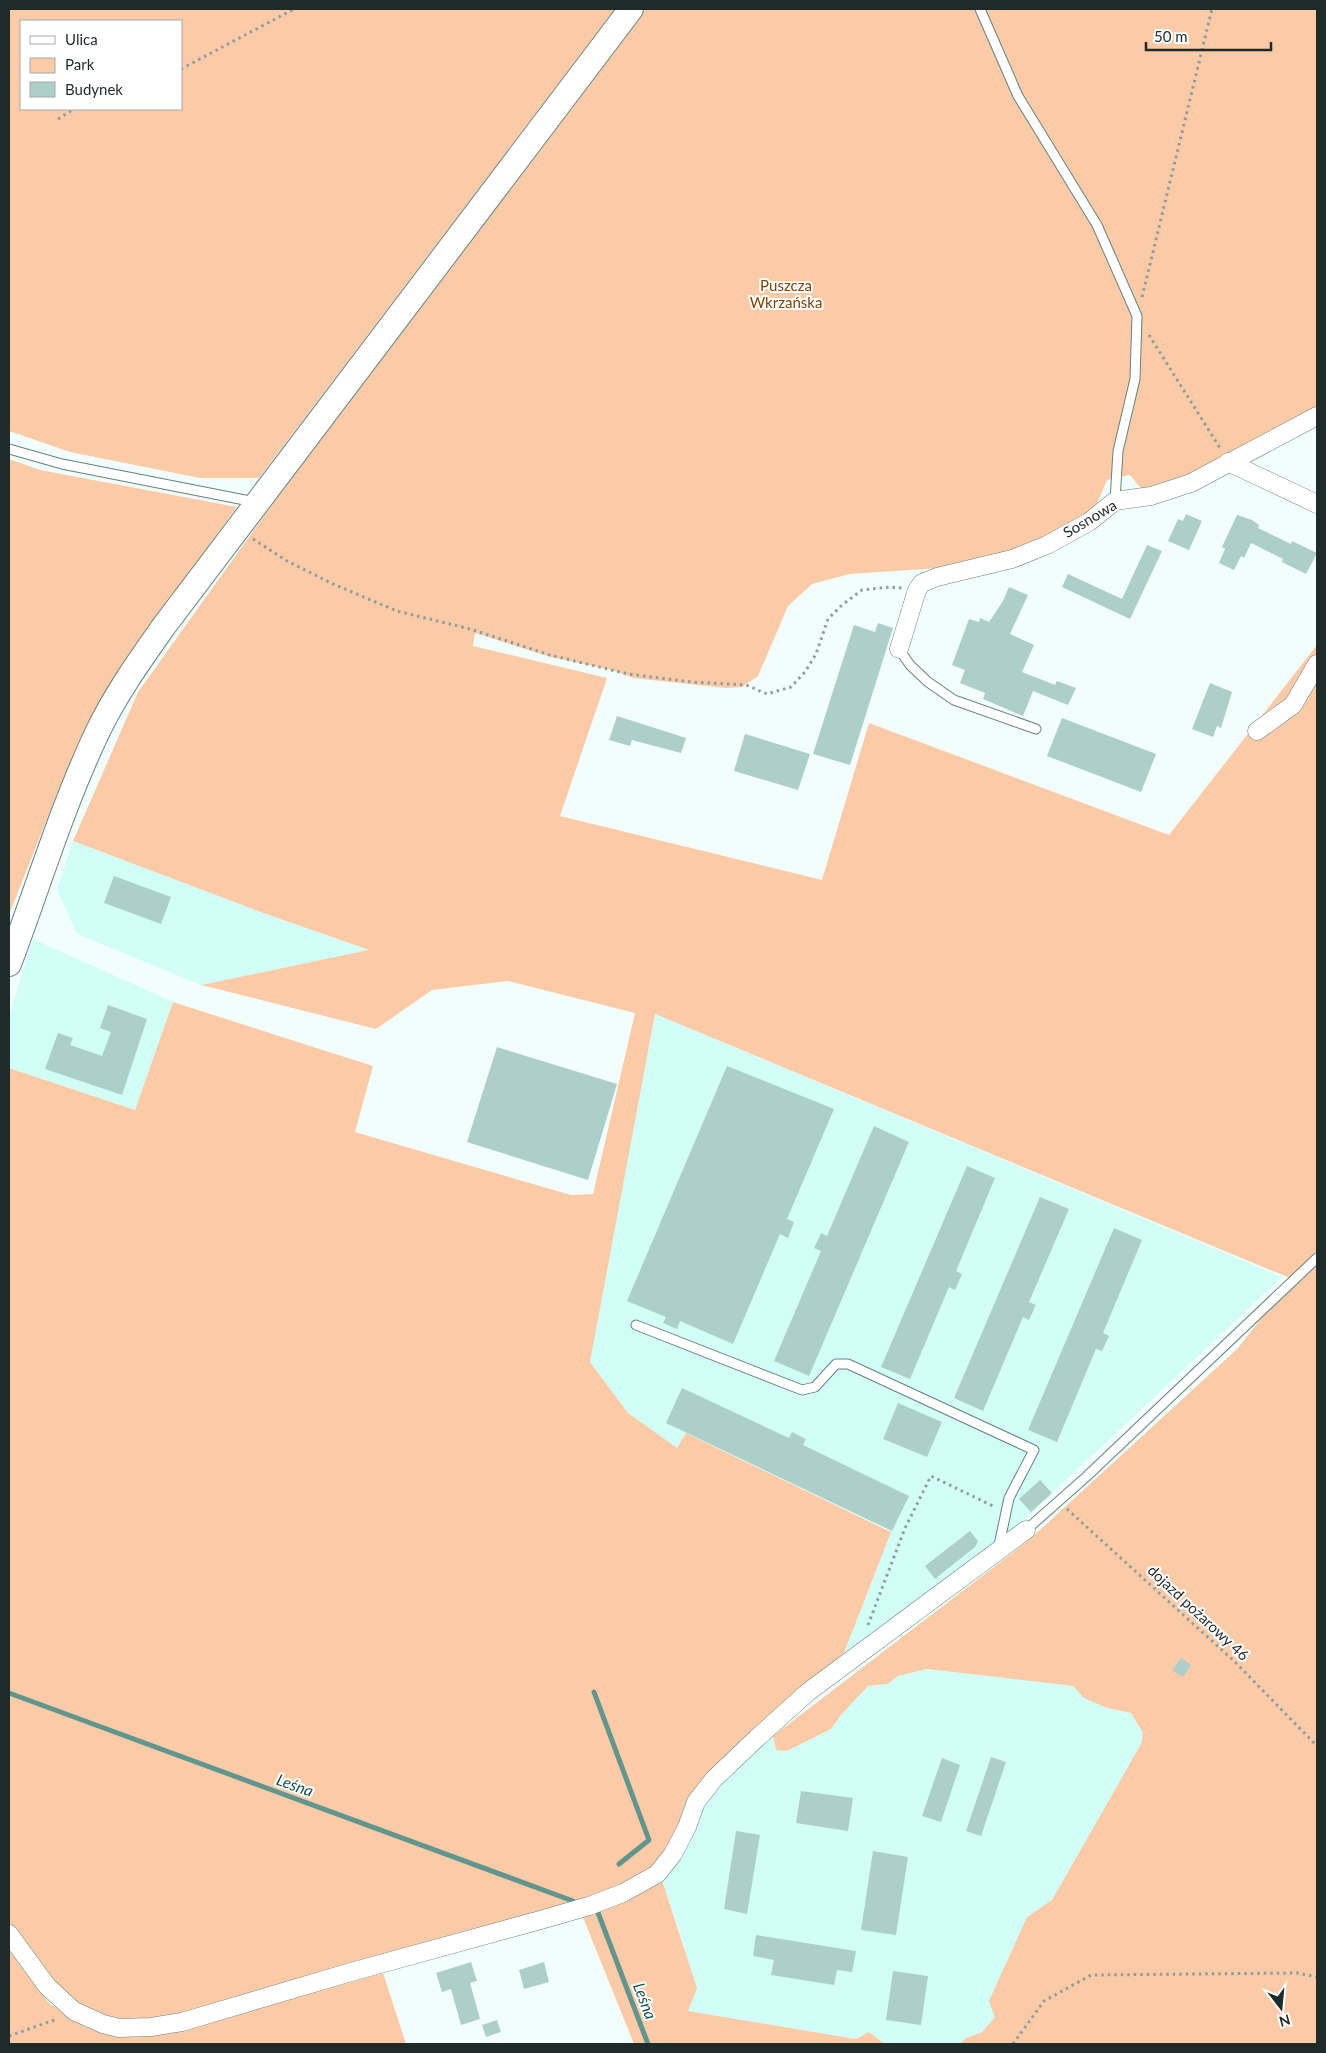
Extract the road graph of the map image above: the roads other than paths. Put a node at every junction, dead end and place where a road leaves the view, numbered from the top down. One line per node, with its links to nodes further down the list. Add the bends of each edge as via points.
1 (631, 9): 7 (street)
2 (980, 9): 6 (lane, via 1018,96 1097,225 1137,316 1135,379 1118,451)
3 (1317, 416): 5 (street, Sosnowa)
4 (9, 449): 7 (lane, via 62,464)
5 (1228, 462): 6 (street, Sosnowa, via 1190,483 1151,496); 8 (street)
6 (1115, 502): 9 (street, Sosnowa, via 1089,522 1047,545 1012,559 922,583)
7 (258, 503): 13 (street, via 143,656 98,731 69,798)
8 (1317, 504)
9 (899, 649): 11 (lane, via 928,682 954,700)
10 (1317, 664): 12 (street, via 1293,705)
11 (1036, 729)
12 (1256, 731)
13 (9, 964)
14 (1317, 1258): 16 (lane)
15 (636, 1325): 17 (lane, via 802,1390 815,1387 836,1364 848,1364 1034,1450 1009,1498)
16 (1026, 1530): 17 (street)
17 (997, 1552): 18 (street, via 808,1692 714,1779 696,1802 688,1827 657,1874 589,1906 182,2022 151,2027 119,2028 74,2011 47,1986)
18 (9, 1934)

